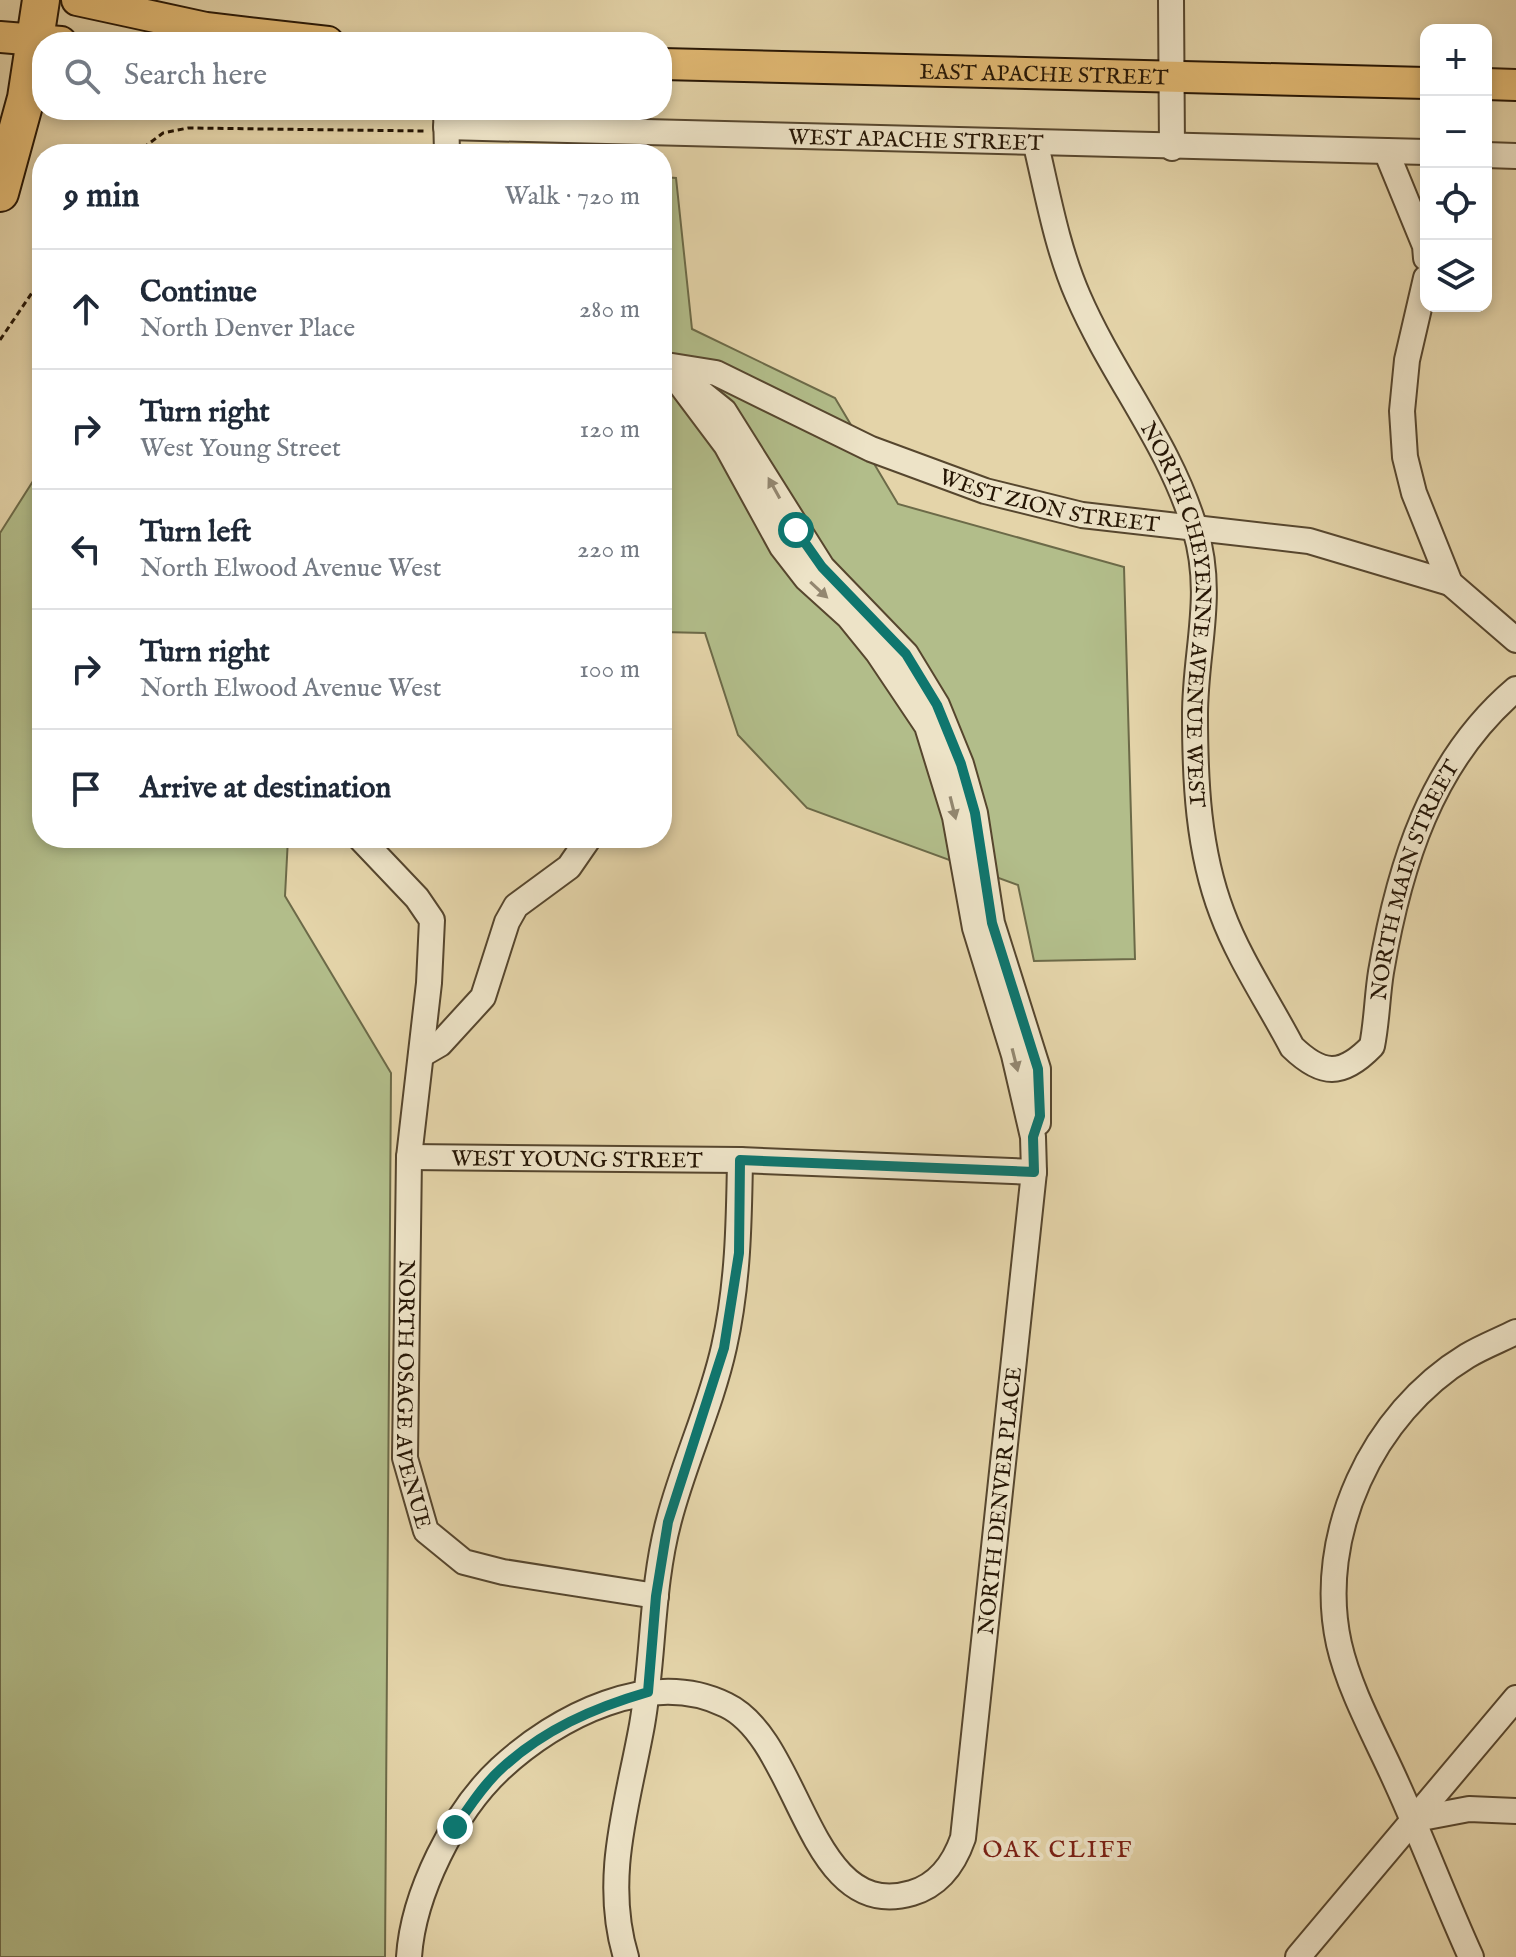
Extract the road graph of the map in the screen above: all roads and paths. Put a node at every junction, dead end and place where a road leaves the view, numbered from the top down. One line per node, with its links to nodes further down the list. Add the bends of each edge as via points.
1 (41, 0): 4 (highway)
2 (77, 0): 5 (main road)
3 (1171, 0): 7 (street)
4 (34, 32)
5 (241, 32)
6 (672, 64): 7 (main road, EAST APACHE STREET)
7 (1170, 77): 8 (main road, EAST APACHE STREET); 18 (street)
8 (1420, 83)
9 (1492, 84): 10 (main road)
10 (1516, 85)
11 (32, 97): 23 (highway)
12 (445, 120): 15 (path, via 429,131 188,128 163,133)
13 (446, 120): 16 (street)
14 (469, 120): 17 (street, WEST APACHE STREET)
15 (148, 144)
16 (447, 144)
17 (1036, 145): 18 (street, WEST APACHE STREET); 30 (street, NORTH CHEYENNE AVENUE WEST, via 1060,249 1079,298 1158,437)
18 (1172, 148): 19 (street, WEST APACHE STREET)
19 (1386, 151): 20 (street); 24 (street)
20 (1420, 152)
21 (1492, 155): 22 (street)
22 (1516, 156)
23 (0, 193)
24 (1423, 240)
25 (32, 293): 27 (path)
26 (1420, 304): 31 (street, via 1402,411 1405,457)
27 (0, 340)
28 (672, 365): 30 (street, WEST ZION STREET, via 716,373 871,449 985,491 1082,515)
29 (672, 369): 40 (street, NORTH DENVER PLACE, via 724,411 822,567 906,654 937,705 975,813 992,923 1038,1069)
30 (1195, 528): 31 (street, WEST ZION STREET, via 1309,541); 37 (street, NORTH CHEYENNE AVENUE WEST, via 1205,571 1195,710 1201,832 1222,913 1292,1047)
31 (1450, 583): 32 (street)
32 (1516, 640)
33 (1516, 689): 37 (street, NORTH MAIN STREET, via 1454,755 1423,815 1393,911 1372,1046 1358,1060)
34 (370, 848): 36 (street, NORTH OSAGE AVENUE, via 432,920)
35 (582, 848): 36 (street, via 569,867 516,906 483,997 440,1044)
36 (421, 1055): 38 (street, NORTH OSAGE AVENUE)
37 (1327, 1071)
38 (409, 1157): 39 (street, WEST YOUNG STREET); 42 (street, NORTH OSAGE AVENUE, via 405,1458 426,1531 464,1562)
39 (740, 1160): 40 (street, WEST YOUNG STREET); 42 (street, via 739,1253 724,1348 668,1522)
40 (1034, 1172): 43 (street, NORTH DENVER PLACE, via 965,1823 956,1859 926,1889 907,1895 869,1893 852,1885 826,1859 770,1747 745,1717 698,1694)
41 (1516, 1332): 46 (street, via 1467,1356 1436,1379 1382,1437 1362,1474 1342,1532 1336,1620 1347,1671)
42 (656, 1596): 43 (street)
43 (648, 1692): 47 (street, via 553,1729 499,1770 455,1827 427,1884); 48 (street, via 620,1823 615,1876 617,1928)
44 (1516, 1698): 46 (street)
45 (1516, 1811): 46 (street, via 1469,1809)
46 (1411, 1820): 49 (street); 50 (street)
47 (409, 1957)
48 (626, 1957)
49 (1298, 1957)
50 (1471, 1957)

